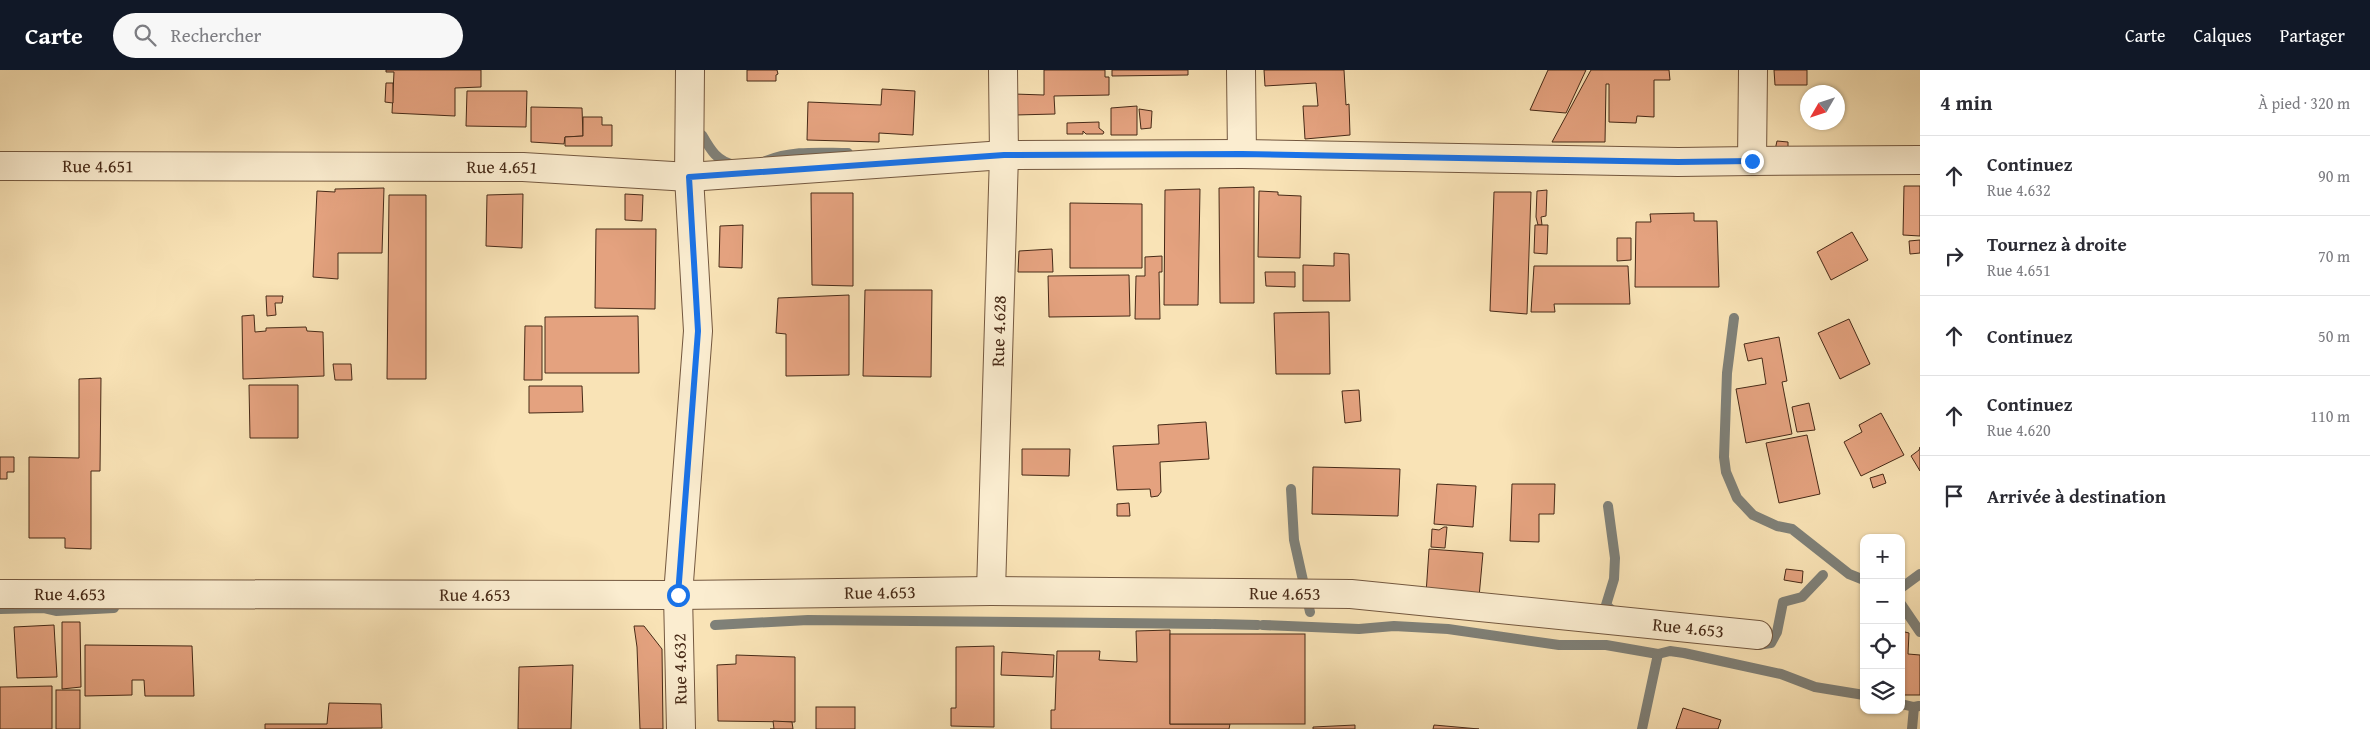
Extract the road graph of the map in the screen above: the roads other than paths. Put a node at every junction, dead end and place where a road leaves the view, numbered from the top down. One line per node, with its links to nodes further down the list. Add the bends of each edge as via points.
1 (690, 70): 10 (street, Rue 4.632)
2 (1003, 70): 6 (street, Rue 4.628)
3 (1240, 70): 5 (street)
4 (1753, 70): 8 (street)
5 (1242, 154): 6 (street, Rue 4.651); 8 (street, Rue 4.651)
6 (1004, 155): 10 (street, Rue 4.651); 11 (street, Rue 4.628)
7 (1920, 160): 8 (street, Rue 4.651)
8 (1752, 161)
9 (0, 166): 10 (street, Rue 4.651, via 523,167)
10 (689, 177): 13 (street, Rue 4.632, via 698,331)
11 (991, 591): 13 (street, Rue 4.653); 14 (street, Rue 4.653, via 1352,594)
12 (0, 594): 13 (street, Rue 4.653)
13 (678, 595): 15 (street, Rue 4.632)
14 (1758, 635)
15 (681, 729)

